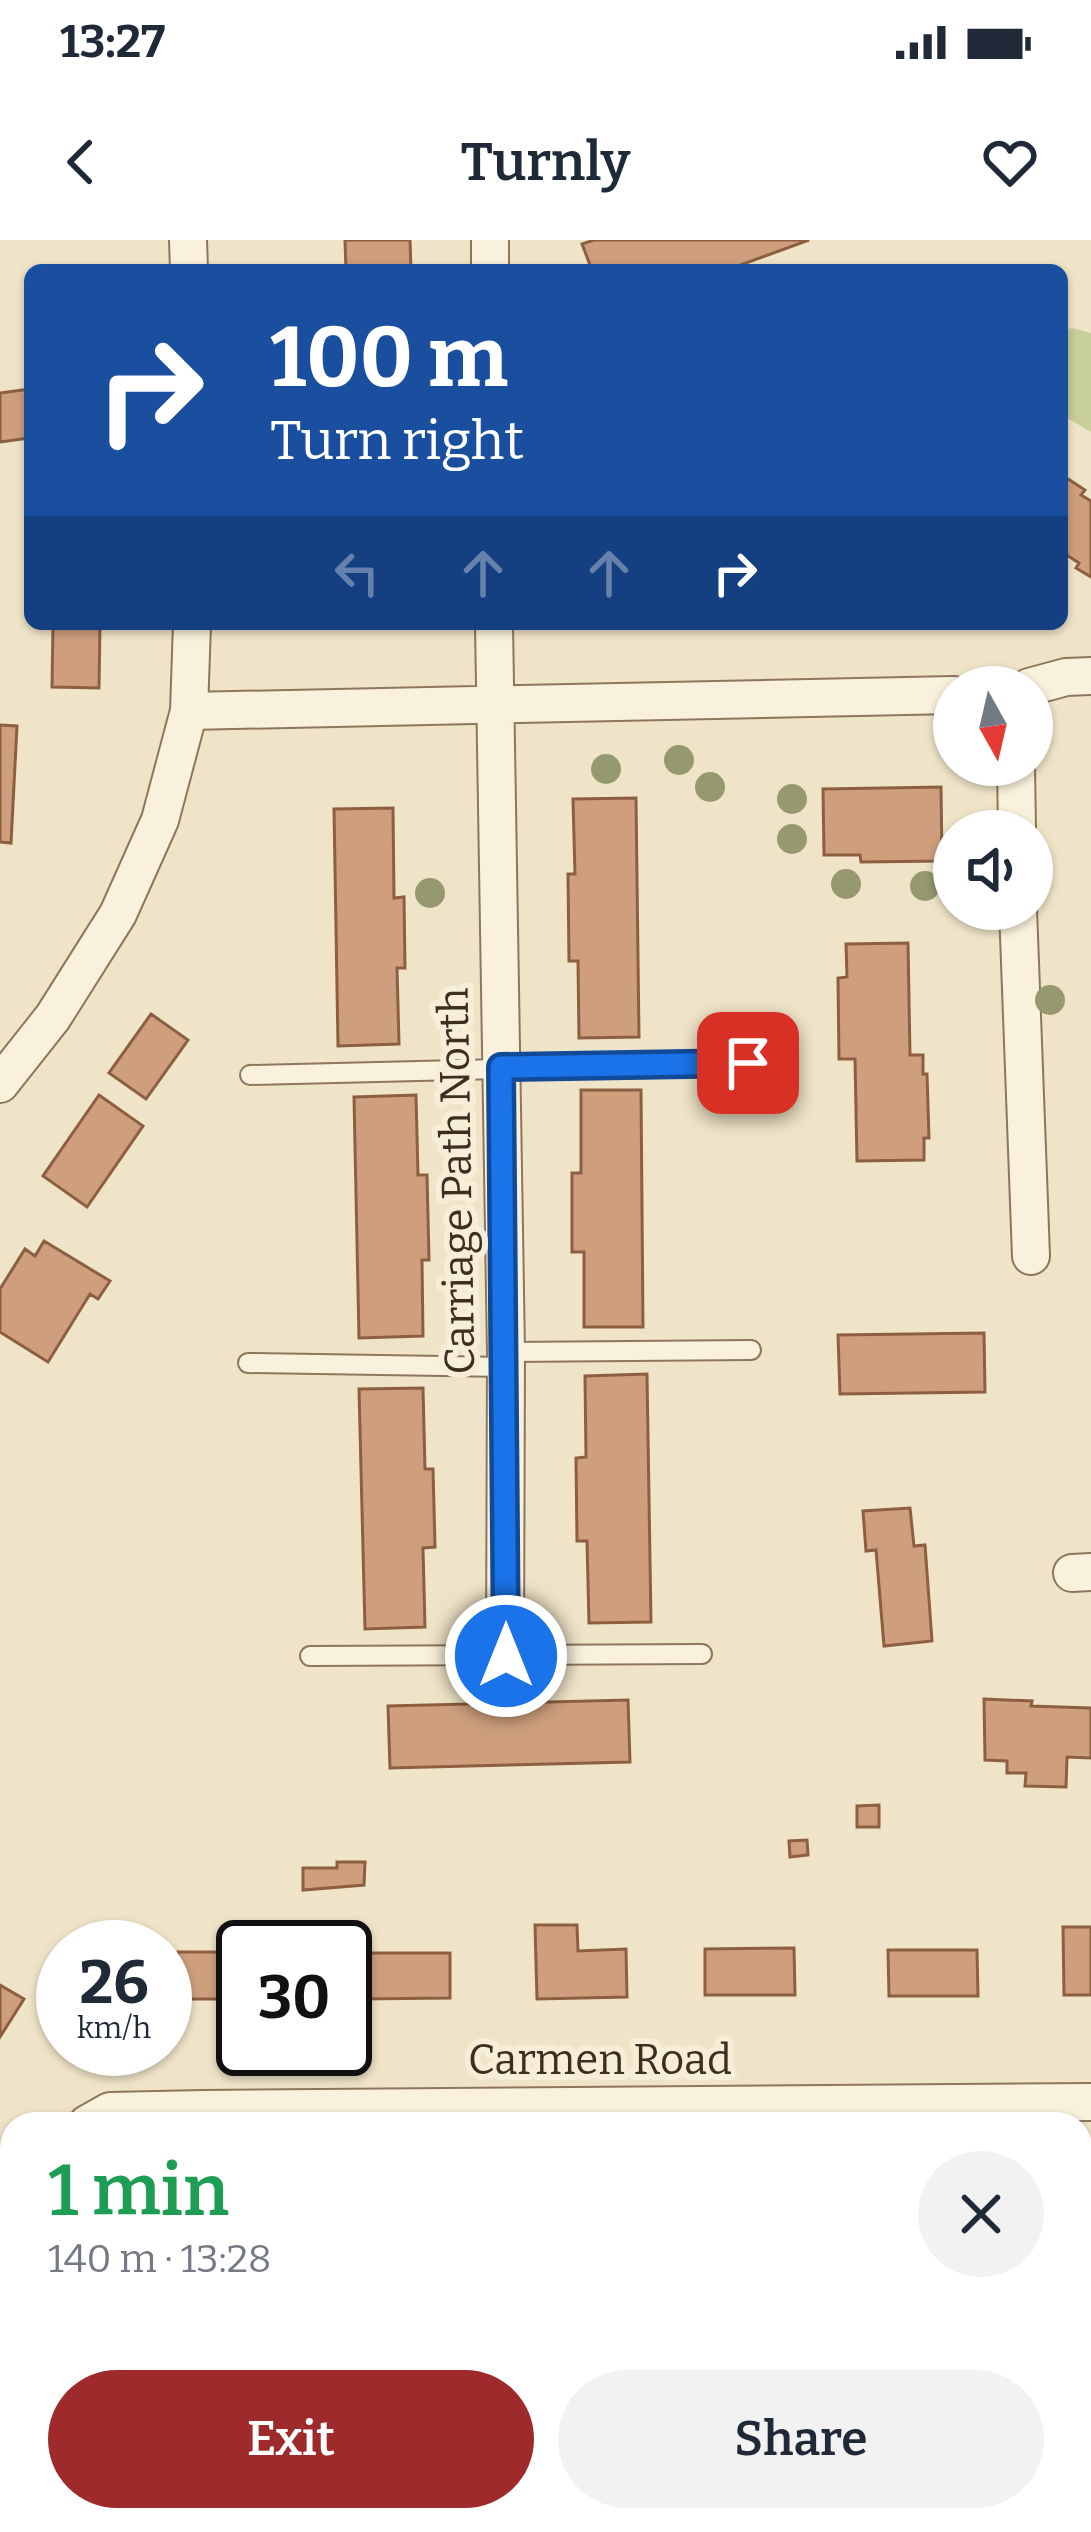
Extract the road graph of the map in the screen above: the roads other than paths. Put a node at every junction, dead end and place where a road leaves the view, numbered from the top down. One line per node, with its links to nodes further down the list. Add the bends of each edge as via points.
1 (192, 630): 7 (street)
2 (494, 630): 6 (street, Carriage Path North)
3 (1091, 676): 4 (street)
4 (1053, 681)
5 (933, 695): 6 (street)
6 (494, 704): 7 (street); 10 (street, Carriage Path North)
7 (189, 711): 12 (street, via 160,820 118,914)
8 (1019, 930): 13 (street)
9 (748, 1063): 10 (lane)
10 (501, 1067): 11 (lane); 15 (street, Carriage Path North)
11 (250, 1075)
12 (0, 1084)
13 (1030, 1256)
14 (751, 1349): 15 (lane)
15 (506, 1359): 16 (lane); 19 (street, Carriage Path North)
16 (248, 1364)
17 (702, 1654): 19 (lane)
18 (310, 1656): 19 (lane)
19 (506, 1656)
20 (1091, 2102): 21 (street, Carmen Road)
21 (471, 2112)

